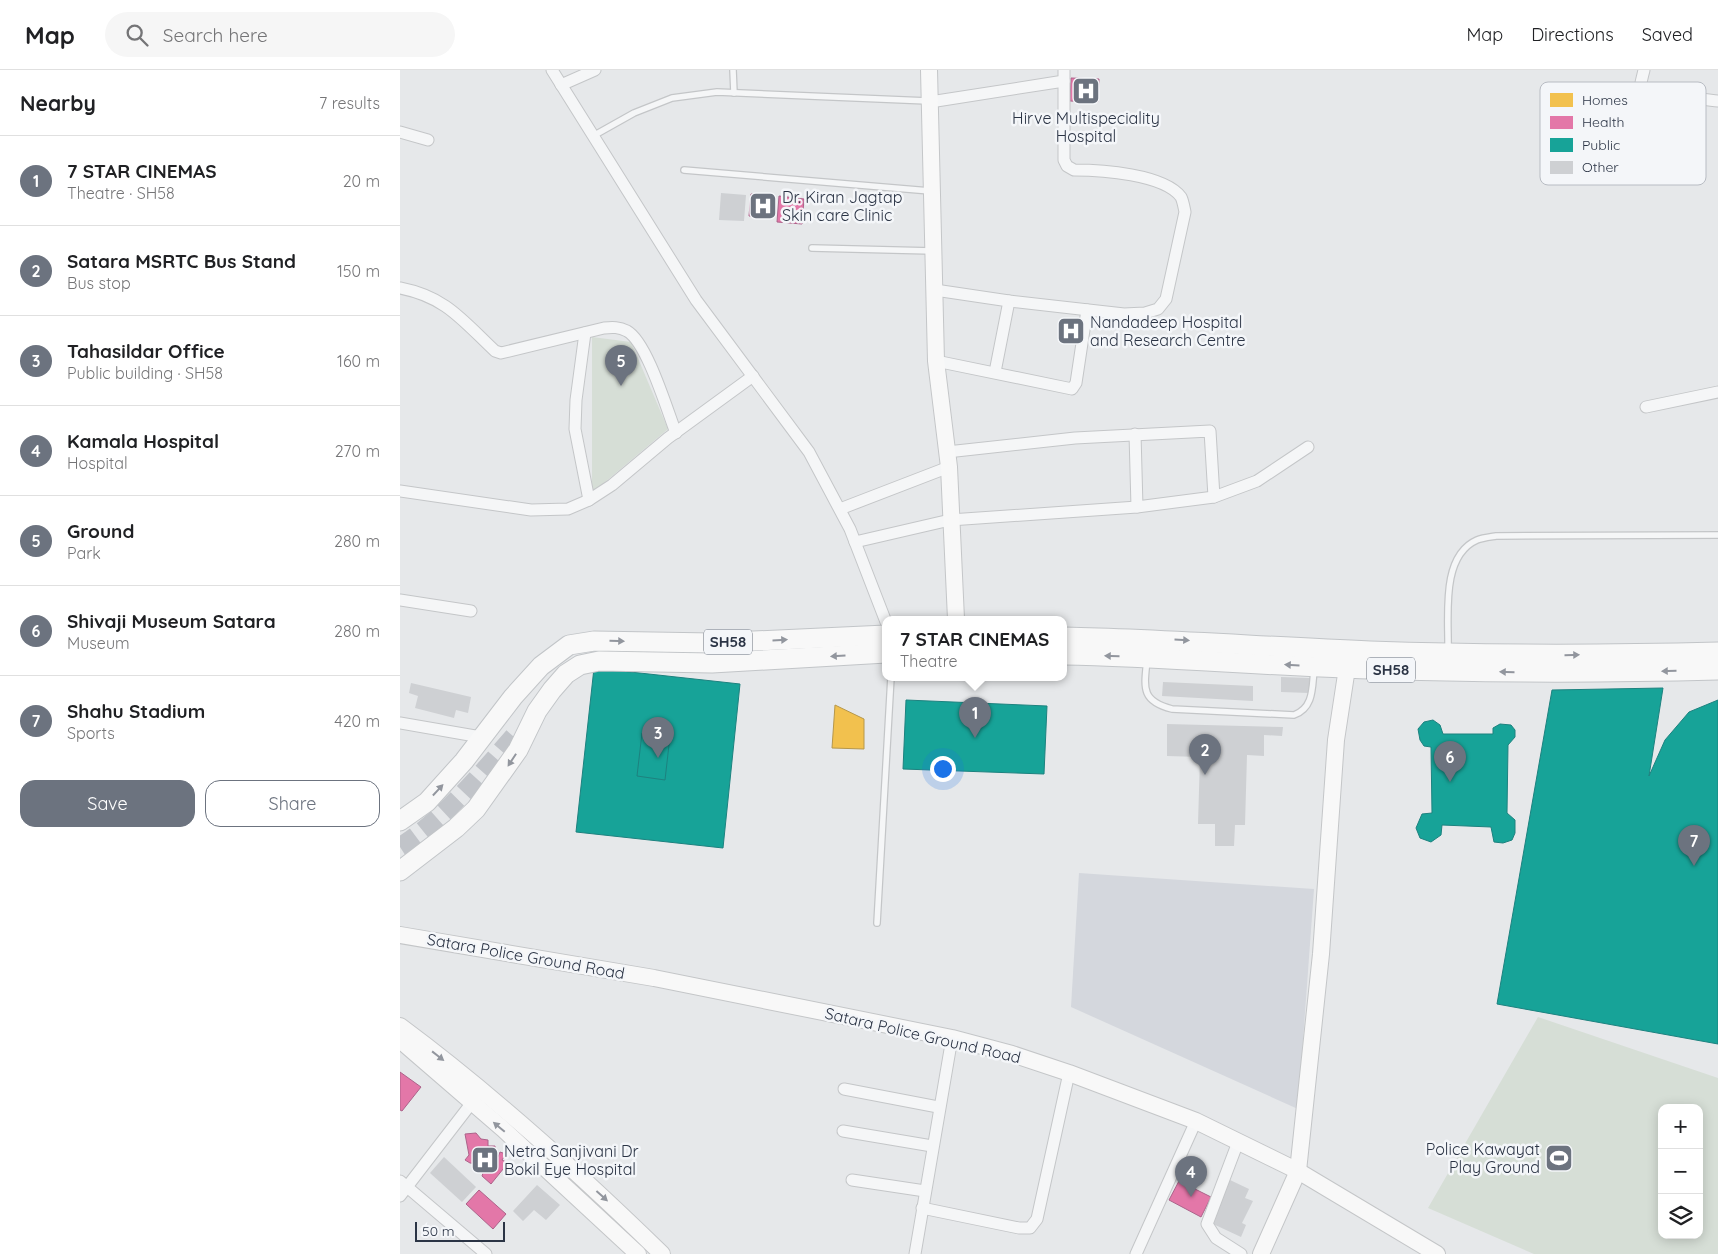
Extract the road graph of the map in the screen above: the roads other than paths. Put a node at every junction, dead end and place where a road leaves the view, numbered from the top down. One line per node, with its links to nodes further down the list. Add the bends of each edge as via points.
1 (552, 70): 6 (street)
2 (595, 70): 6 (street)
3 (733, 70): 7 (lane)
4 (929, 70): 8 (main road)
5 (1064, 76): 8 (street); 19 (street, via 1064,160 1067,166 1074,170 1152,180 1177,193 1182,198 1185,212 1171,287 1158,309 1124,314)
6 (561, 85): 10 (street)
7 (734, 93): 8 (lane); 10 (lane, via 672,98 634,113)
8 (930, 102): 13 (main road)
9 (400, 132): 11 (street)
10 (593, 136): 23 (street, via 696,300)
11 (428, 140)
12 (684, 170): 13 (lane)
13 (932, 192): 15 (main road)
14 (812, 248): 15 (lane)
15 (933, 251): 17 (main road)
16 (400, 288): 20 (street, via 447,304 495,351 501,353)
17 (935, 290): 18 (street); 21 (main road)
18 (1009, 301): 19 (street); 22 (street)
19 (1087, 310): 22 (street, via 1076,383 1072,389)
20 (585, 333): 26 (street, via 617,327 629,332 643,348); 32 (street, via 575,429)
21 (936, 361): 22 (street); 29 (main road)
22 (995, 372)
23 (753, 376): 26 (street); 34 (street, via 809,452)
24 (1718, 392): 25 (street)
25 (1646, 407)
26 (676, 433): 32 (street)
27 (1135, 434): 29 (street, via 998,445); 31 (street, via 1210,431); 33 (street)
28 (1308, 447): 31 (street, via 1257,481)
29 (948, 459): 34 (street); 35 (main road)
30 (400, 491): 32 (street, via 531,510 568,509)
31 (1214, 497): 33 (street)
32 (589, 500)
33 (1137, 507): 35 (street)
34 (840, 509): 37 (street)
35 (950, 520): 37 (street); 41 (main road)
36 (1718, 535): 48 (lane, via 1496,536 1477,540 1461,551 1451,568)
37 (855, 542): 40 (street)
38 (400, 600): 39 (street)
39 (471, 611)
40 (884, 616)
41 (956, 616)
42 (882, 635): 44 (main road, SH58 / SH58, one-way to 42, via 712,643)
43 (1067, 637): 45 (main road, SH58 / SH58)
44 (656, 642): 51 (main road); 53 (main road, SH58 / SH58, one-way to 44, via 569,646 594,641)
45 (1147, 647): 49 (main road, SH58 / SH58, one-way to 49); 50 (main road, SH58 / SH58); 50 (lane, via 1145,684 1148,698 1158,706 1172,709 1301,712 1311,700)
46 (1718, 652): 52 (main road, SH58 / SH58)
47 (882, 653): 51 (main road, SH58 / SH58, one-way to 51, via 712,663)
48 (1448, 653): 50 (main road, SH58 / SH58); 52 (main road, SH58 / SH58, one-way to 52, via 1557,656)
49 (1067, 655)
50 (1315, 657): 54 (main road, SH58 / SH58)
51 (656, 662): 57 (main road, SH58 / SH58, via 599,661 580,665 566,674)
52 (1640, 663): 54 (main road, SH58 / SH58, one-way to 54, via 1557,674); 55 (main road, SH58 / SH58, one-way to 52)
53 (541, 666): 57 (main road, via 509,730); 59 (main road, SH58 / SH58)
54 (1347, 668): 76 (main road, via 1336,740 1321,954)
55 (1718, 670)
56 (891, 681): 62 (lane)
57 (537, 711): 61 (main road, SH58 / SH58, one-way to 61, via 518,750 476,809)
58 (400, 723): 59 (street)
59 (481, 737): 60 (main road, SH58 / SH58, one-way to 59, via 427,802)
60 (400, 821)
61 (400, 871)
62 (877, 923)
63 (400, 935): 65 (main road, Satara Police Ground Road, via 654,978)
64 (400, 1026): 69 (main road, one-way to 69)
65 (952, 1038): 67 (main road, Satara Police Ground Road); 71 (street)
66 (400, 1040): 70 (main road)
67 (1069, 1072): 72 (main road, Satara Police Ground Road); 80 (street, via 1036,1219 1030,1228)
68 (844, 1089): 71 (street)
69 (482, 1090): 70 (street); 83 (main road, one-way to 83)
70 (470, 1103): 78 (street); 82 (main road, one-way to 70, via 569,1188)
71 (938, 1107): 75 (street)
72 (1196, 1121): 74 (main road, Satara Police Ground Road); 85 (street)
73 (843, 1131): 75 (street)
74 (1238, 1142): 76 (main road, Satara Police Ground Road); 86 (street, via 1207,1224 1216,1238)
75 (932, 1146): 79 (street)
76 (1298, 1171): 87 (main road); 88 (main road, Satara Police Ground Road)
77 (852, 1180): 79 (street)
78 (402, 1188): 81 (street)
79 (925, 1191): 80 (street)
80 (922, 1208): 84 (street)
81 (486, 1254)
82 (638, 1254)
83 (662, 1254)
84 (914, 1254)
85 (1136, 1254)
86 (1240, 1254)
87 (1260, 1254)
88 (1437, 1254)

